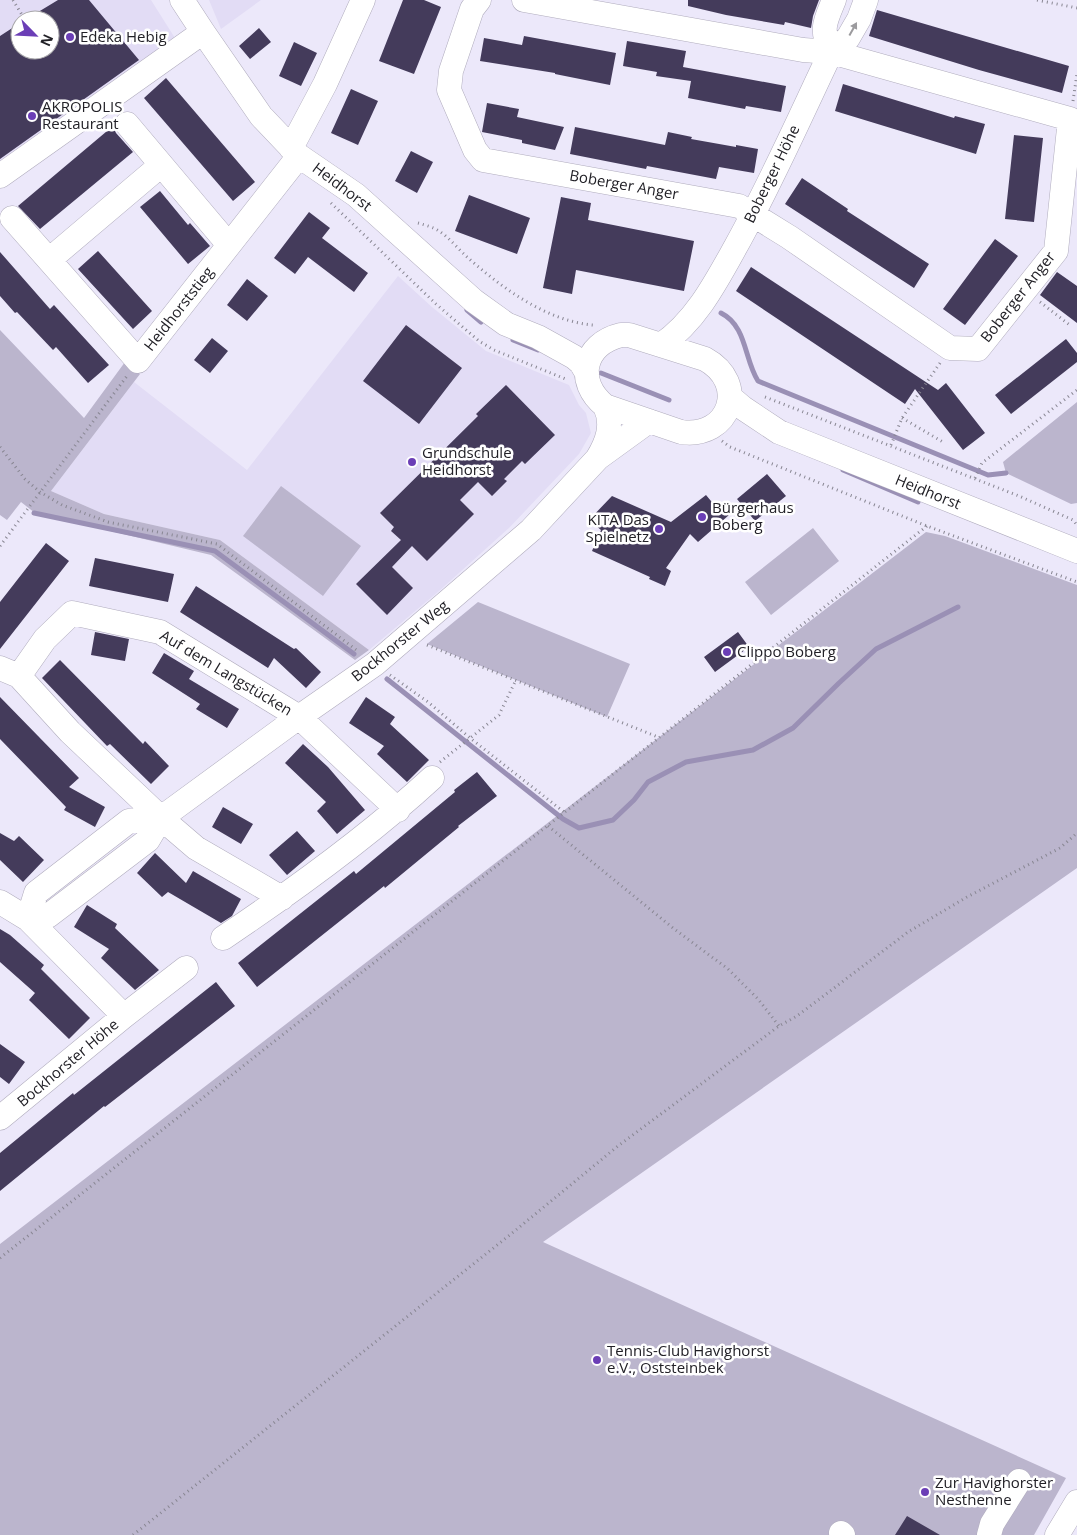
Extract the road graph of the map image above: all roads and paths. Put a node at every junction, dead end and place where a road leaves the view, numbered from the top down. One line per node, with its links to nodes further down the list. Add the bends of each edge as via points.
1 (364, 0): 15 (street, Heidhorststieg)
2 (479, 0): 18 (street, Boberger Anger, via 472,9 451,72 449,90 475,150 483,160 739,206)
3 (524, 0): 10 (street, via 803,50)
4 (834, 0): 10 (street, via 825,21 824,37)
5 (866, 0): 10 (street, Boberger Höhe, one-way to 5, via 848,38)
6 (1037, 0): 8 (path)
7 (188, 2): 9 (street, Heidhorst)
8 (1077, 8)
9 (203, 32): 15 (street, Heidhorst, via 261,116); 17 (street)
10 (831, 52): 13 (street); 18 (street, Boberger Höhe)
11 (1077, 74): 12 (path)
12 (1076, 92): 13 (path)
13 (1070, 119): 23 (street, Boberger Anger, via 1056,251)
14 (127, 124): 16 (street)
15 (295, 152): 21 (street, Heidhorststieg); 27 (street, Heidhorst, via 356,195 474,302 506,324)
16 (160, 166): 21 (street); 22 (street)
17 (0, 176)
18 (754, 214): 24 (street, Boberger Höhe); 29 (street, Boberger Anger)
19 (12, 218): 22 (street, Heidhorststieg)
20 (411, 220): 26 (path, via 441,232 468,258 522,300)
21 (229, 245): 31 (street, Heidhorststieg)
22 (49, 260): 31 (street, Heidhorststieg)
23 (1025, 290): 25 (path); 29 (street, Boberger Anger, via 978,349)
24 (709, 294): 28 (street, Boberger Höhe, via 677,332); 30 (street, Boberger Höhe, via 700,322)
25 (1071, 326)
26 (602, 333): 27 (street, Heidhorst, via 580,342); 28 (street, Heidhorst, via 630,335); 32 (street, via 588,363)
27 (538, 337): 32 (street, Heidhorst, via 578,360)
28 (661, 345): 30 (street, Heidhorst)
29 (950, 348): 37 (path)
30 (699, 357): 35 (street, Heidhorst, via 722,371)
31 (138, 361): 46 (path)
32 (575, 378): 36 (street, Heidhorst, via 588,383)
33 (1077, 390): 45 (path, via 989,458 980,466)
34 (756, 394): 42 (path)
35 (730, 397): 39 (street, Heidhorst); 40 (street)
36 (605, 406): 38 (street); 44 (street, Bockhorster Weg, via 610,419 608,435)
37 (902, 418): 41 (path); 42 (path)
38 (649, 421): 40 (street, via 680,432); 44 (street, Bockhorster Weg)
39 (779, 432): 40 (street, Heidhorst); 50 (street, Heidhorst)
40 (722, 433): 48 (path, via 730,447)
41 (943, 442)
42 (892, 443): 45 (path)
43 (0, 448): 46 (path)
44 (597, 459): 52 (street, Bockhorster Weg, via 531,530)
45 (976, 477): 47 (path, via 1074,520)
46 (40, 492): 49 (path); 53 (path, via 62,505 108,522 217,544)
47 (1077, 525)
48 (927, 526): 51 (path); 57 (path)
49 (0, 546)
50 (1077, 551)
51 (1077, 582)
52 (407, 637): 53 (street, Bockhorster Weg); 55 (path)
53 (375, 664): 56 (street, Bockhorster Weg); 58 (path, via 428,702)
54 (9, 672): 56 (street, Auf dem Langstücken, via 72,613 160,632); 62 (street, Auf dem Langstücken)
55 (516, 680): 57 (path); 58 (path, via 499,715)
56 (299, 717): 60 (street, Auf dem Langstücken); 62 (street, Bockhorster Weg)
57 (658, 738): 61 (path)
58 (467, 741): 59 (path, via 438,764); 61 (path)
59 (432, 778): 60 (street)
60 (398, 810): 65 (street)
61 (563, 813): 63 (path)
62 (161, 818): 65 (street, Auf dem Langstücken, via 196,848); 67 (street, via 129,821 36,893)
63 (548, 826): 71 (path, via 728,970 758,999); 73 (path)
64 (1077, 833): 71 (path, via 1060,848 908,932 797,1016)
65 (282, 898): 68 (street)
66 (0, 902): 67 (street, Bockhorster Höhe)
67 (28, 919): 70 (street, Bockhorster Höhe)
68 (223, 938)
69 (186, 968): 70 (street, Bockhorster Höhe)
70 (124, 1016): 72 (street, Bockhorster Höhe)
71 (779, 1026): 76 (path, via 618,1146)
72 (4, 1110)
73 (0, 1258)
74 (1019, 1480): 77 (street, via 992,1524)
75 (1077, 1502): 78 (street)
76 (133, 1535)
77 (989, 1535)
78 (1057, 1535)

